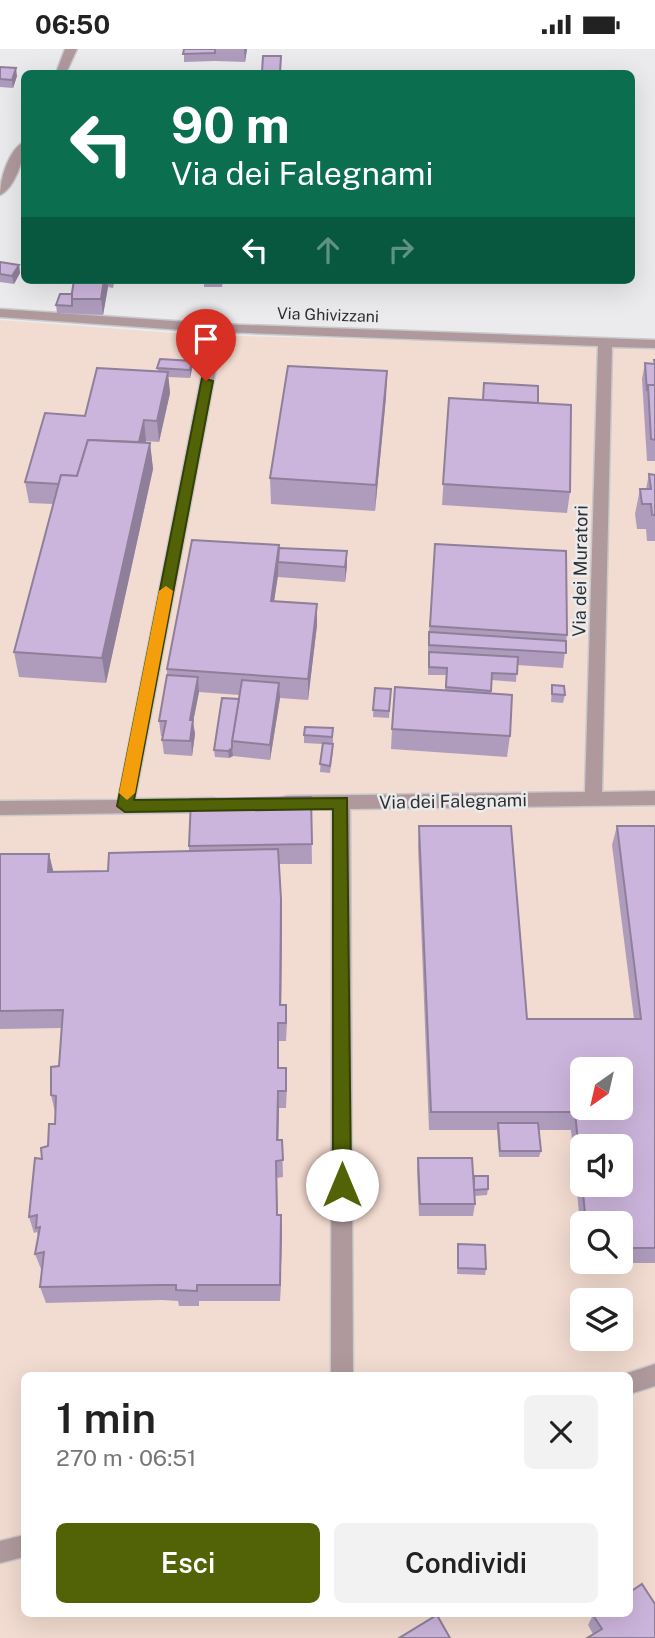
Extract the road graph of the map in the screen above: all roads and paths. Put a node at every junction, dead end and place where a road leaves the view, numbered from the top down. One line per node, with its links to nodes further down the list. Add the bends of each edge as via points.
1 (71, 49): 2 (street)
2 (62, 70)
3 (21, 152): 4 (street)
4 (0, 191)
5 (0, 313): 6 (street, Via Ghivizzani)
6 (217, 328): 7 (street, Via Ghivizzani); 14 (street)
7 (605, 343): 8 (street, Via Ghivizzani); 10 (street, Via dei Muratori)
8 (655, 344)
9 (655, 798): 10 (street, Via dei Falegnami)
10 (593, 799): 11 (street, Via dei Falegnami)
11 (341, 803): 13 (street, Via dei Falegnami); 16 (street)
12 (233, 804): 14 (street)
13 (274, 804)
14 (125, 806): 15 (street)
15 (0, 808)
16 (342, 1372)
17 (655, 1375): 18 (street)
18 (633, 1382)
19 (21, 1546): 20 (street)
20 (0, 1552)

